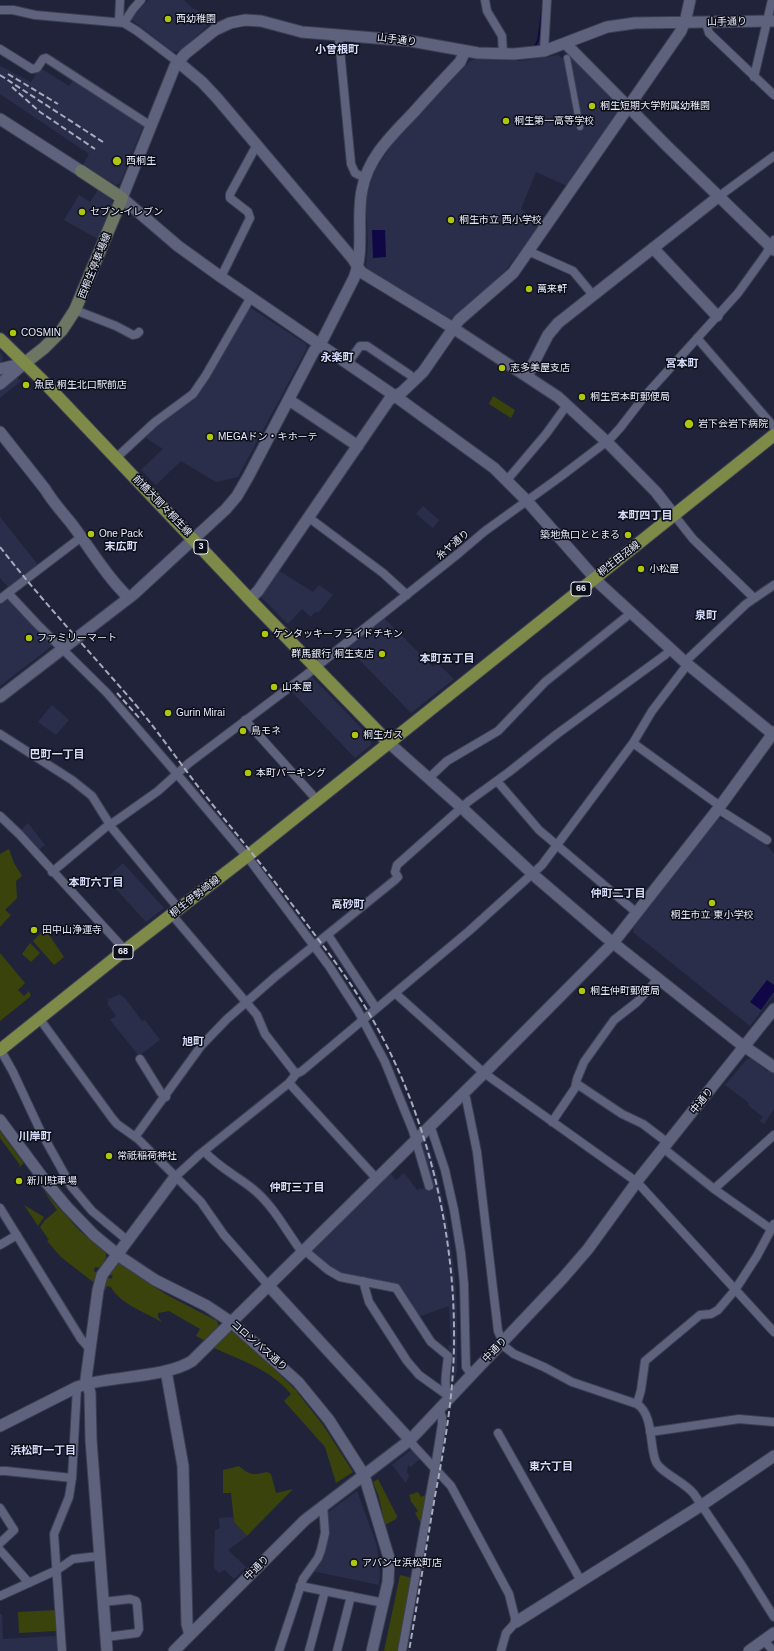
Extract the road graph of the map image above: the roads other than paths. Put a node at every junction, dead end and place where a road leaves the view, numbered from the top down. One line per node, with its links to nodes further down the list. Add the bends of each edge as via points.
1 (120, 0): 10 (street)
2 (141, 0): 10 (street)
3 (485, 0): 17 (street, via 487,11 502,36)
4 (547, 0): 15 (street)
5 (690, 0): 11 (street)
6 (772, 0): 8 (street)
7 (0, 10): 10 (street)
8 (771, 21): 9 (street, 山手通り); 20 (street)
9 (707, 22): 11 (street, 山手通り); 20 (street, via 709,32)
10 (121, 23): 19 (street, via 139,32)
11 (684, 23): 13 (street, 山手通り, via 608,27); 22 (street)
12 (337, 34): 16 (street, 山手通り, via 411,41); 19 (street, 山手通り, via 302,32 254,20 238,21 206,36); 29 (street, via 351,164 356,173)
13 (565, 43): 15 (street, 山手通り); 22 (street)
14 (0, 49): 24 (street, via 32,69 37,68 46,58)
15 (544, 50): 17 (street, 山手通り, via 526,54)
16 (465, 51): 17 (street, 山手通り); 29 (street, via 460,62 382,145)
17 (503, 54)
18 (567, 58): 25 (street)
19 (178, 62): 24 (street, 山手通り); 26 (street, via 208,87)
20 (754, 77): 21 (street)
21 (774, 96)
22 (628, 107): 30 (street); 34 (street)
23 (0, 119): 28 (street)
24 (151, 126): 31 (street, 山手通り)
25 (580, 127)
26 (258, 146): 35 (street); 36 (street, via 230,194 230,198 249,213 250,218)
27 (774, 156): 30 (street)
28 (81, 171): 31 (main road)
29 (365, 178): 35 (street, via 360,206)
30 (718, 197): 32 (street); 33 (street)
31 (122, 198): 36 (street, via 178,246); 39 (main road, 西桐生停車場線)
32 (773, 246): 40 (street, 糸ヤ通り, via 744,286)
33 (653, 248): 37 (street); 40 (street)
34 (528, 251): 37 (street, via 573,271); 41 (street, via 510,276 463,316)
35 (357, 267): 41 (street, via 366,276); 45 (street, via 354,278)
36 (220, 276): 38 (street)
37 (593, 295): 49 (street, via 554,327)
38 (251, 298): 45 (street); 60 (street, via 193,394 154,422)
39 (76, 310): 42 (street, via 133,335); 46 (main road, 西桐生停車場線, via 62,330)
40 (717, 316): 43 (street, 糸ヤ通り)
41 (453, 328): 49 (street); 50 (street)
42 (139, 332)
43 (697, 338): 55 (street); 58 (street, 糸ヤ通り)
44 (0, 340): 46 (main road, 前橋大間々桐生線 / 3)
45 (319, 344): 47 (street); 53 (street)
46 (26, 363): 48 (street); 51 (street); 60 (main road, 前橋大間々桐生線 / 3)
47 (348, 363): 50 (street, via 360,346 367,346); 52 (street)
48 (0, 369)
49 (527, 376): 54 (street)
50 (415, 380): 52 (street)
51 (0, 384)
52 (395, 396): 59 (street, via 389,400); 61 (street, via 484,460)
53 (289, 400): 59 (street); 66 (street, via 237,496)
54 (567, 405): 58 (street); 61 (street)
55 (774, 427)
56 (0, 432): 65 (street)
57 (774, 435): 63 (main road, 桐生田沼線 / 66)
58 (606, 441): 62 (street, 糸ヤ通り); 63 (street, via 656,492)
59 (358, 446): 64 (street)
60 (116, 458): 66 (main road, 前橋大間々桐生線 / 3)
61 (507, 480): 62 (street)
62 (527, 501): 67 (street); 70 (street, 糸ヤ通り, via 485,531)
63 (674, 515): 67 (main road, 桐生田沼線 / 66); 72 (street, via 693,539)
64 (308, 517): 70 (street, via 383,573); 74 (street)
65 (80, 538): 69 (street); 71 (street)
66 (194, 540): 71 (street); 74 (main road, 前橋大間々桐生線 / 3)
67 (594, 578): 75 (street); 84 (main road, 桐生田沼線 / 66)
68 (774, 585): 72 (street)
69 (8, 593): 73 (street); 76 (street)
70 (407, 595): 79 (street, 糸ヤ通り)
71 (129, 598): 76 (street)
72 (754, 598): 78 (street, via 690,656)
73 (0, 599)
74 (250, 600): 79 (main road, 前橋大間々桐生線 / 3)
75 (631, 613): 77 (street); 87 (street, via 545,682 498,730 447,761)
76 (62, 649): 80 (street); 86 (street, via 107,693)
77 (671, 649): 78 (street); 88 (street)
78 (686, 664): 83 (street); 85 (street)
79 (315, 667): 81 (street, 糸ヤ通り); 84 (main road, 前橋大間々桐生線 / 3)
80 (0, 697)
81 (245, 720): 86 (street, 糸ヤ通り); 89 (street)
82 (0, 734): 93 (street, via 87,792)
83 (774, 734): 91 (street)
84 (389, 743): 87 (street); 89 (main road, 桐生伊勢崎線 / 68)
85 (632, 743): 91 (street); 95 (street)
86 (177, 774): 93 (street, 糸ヤ通り, via 158,791); 96 (street)
87 (429, 778): 90 (street)
88 (497, 781): 90 (street); 95 (street, via 530,822)
89 (317, 800): 96 (main road, 桐生伊勢崎線 / 68)
90 (461, 807): 98 (street); 101 (street, via 397,865 396,880)
91 (719, 807): 94 (street); 100 (street)
92 (0, 816): 97 (street)
93 (110, 825): 97 (street, 糸ヤ通り); 99 (street)
94 (767, 840)
95 (557, 845): 98 (street); 100 (street)
96 (247, 856): 99 (main road, 桐生伊勢崎線 / 68); 103 (street)
97 (52, 872): 104 (street)
98 (532, 874): 102 (street); 106 (street, via 469,931)
99 (176, 912): 104 (main road, 桐生伊勢崎線 / 68); 107 (street)
100 (637, 913): 102 (street)
101 (328, 935): 103 (street); 108 (street)
102 (613, 943): 105 (street); 116 (street)
103 (314, 946): 107 (street); 111 (street)
104 (125, 950): 110 (main road, 桐生伊勢崎線 / 68)
105 (658, 979): 112 (street); 119 (street, via 637,1002 614,1020 584,1062)
106 (395, 992): 108 (street); 116 (street)
107 (246, 1001): 117 (street, via 257,1015 265,1034); 121 (street, via 202,1046)
108 (376, 1008): 111 (street)
109 (774, 1009): 112 (street, 中通り)
110 (39, 1018): 113 (main road, 桐生伊勢崎線 / 68); 126 (street, via 112,1118)
111 (363, 1019): 117 (street); 127 (street, via 385,1062)
112 (745, 1046): 115 (street); 128 (street, 中通り)
113 (0, 1050): 138 (street, via 71,1186 92,1211)
114 (140, 1059): 121 (street)
115 (774, 1067)
116 (484, 1073): 120 (street); 123 (street)
117 (296, 1074): 118 (street)
118 (289, 1083): 129 (street); 131 (street)
119 (577, 1084): 123 (street); 128 (street, via 622,1114 643,1124)
120 (462, 1093): 124 (street); 147 (street, via 466,1098 478,1152 498,1331)
121 (166, 1097): 126 (street)
122 (0, 1120): 141 (street, コロンバス通り, via 67,1207)
123 (552, 1122): 132 (street)
124 (430, 1125): 127 (street); 150 (street, via 445,1170 454,1210 464,1284 466,1367)
125 (774, 1135): 134 (street)
126 (135, 1137): 130 (street)
127 (416, 1138): 131 (street); 133 (street)
128 (666, 1146): 132 (street, 中通り); 134 (street)
129 (204, 1151): 130 (street); 140 (street, via 262,1197)
130 (175, 1177): 138 (street); 143 (street, via 204,1205 224,1235)
131 (376, 1178): 140 (street)
132 (637, 1182): 144 (street); 147 (street, 中通り, via 577,1263)
133 (429, 1186)
134 (714, 1189): 136 (street)
135 (0, 1208): 137 (street)
136 (773, 1226): 144 (street)
137 (17, 1236): 139 (street); 148 (street)
138 (127, 1240): 141 (street)
139 (0, 1245)
140 (303, 1251): 142 (street, via 333,1274); 143 (street)
141 (117, 1254): 145 (street, コロンバス通り, via 163,1285 207,1306); 148 (street, via 102,1275 99,1284)
142 (363, 1281): 152 (street, via 370,1302 410,1366); 152 (street, via 398,1290 431,1342 448,1356)
143 (268, 1285): 145 (street); 159 (street)
144 (735, 1290): 146 (street); 153 (street, via 718,1310 712,1314 700,1315 648,1358)
145 (228, 1325): 149 (street, via 188,1363); 163 (street, コロンバス通り, via 288,1372 307,1392 329,1420)
146 (774, 1332)
147 (502, 1343): 150 (street, 中通り); 153 (street, via 514,1354 572,1382)
148 (89, 1348): 151 (street)
149 (166, 1371): 151 (street); 183 (street, via 182,1458 187,1624)
150 (472, 1375): 152 (street, 中通り)
151 (82, 1385): 156 (street); 164 (street); 170 (street, via 90,1393)
152 (448, 1397): 154 (street, 中通り)
153 (637, 1404): 157 (street, via 646,1413)
154 (439, 1409): 159 (street, 中通り); 161 (street, via 442,1424)
155 (774, 1422): 157 (street, via 739,1418)
156 (0, 1426)
157 (650, 1432): 165 (street, via 654,1455 659,1466 690,1488)
158 (498, 1433): 172 (street)
159 (410, 1440): 161 (street); 163 (street, 中通り)
160 (774, 1456): 165 (street)
161 (435, 1468): 181 (street, via 451,1486 509,1594); 193 (street)
162 (0, 1471): 164 (street)
163 (364, 1475): 166 (street, 中通り); 179 (street, コロンバス通り, via 388,1558 388,1582)
164 (72, 1478): 171 (street, via 68,1497 54,1532)
165 (702, 1504): 172 (street); 180 (street)
166 (323, 1505): 174 (street, via 325,1533 321,1550); 183 (street, 中通り)
167 (0, 1508): 168 (street, via 14,1530)
168 (0, 1543)
169 (0, 1550): 173 (street)
170 (99, 1556): 171 (street, via 73,1559); 178 (street)
171 (57, 1570): 173 (street); 187 (street)
172 (581, 1581): 181 (street)
173 (29, 1583): 176 (street)
174 (300, 1586): 175 (street); 189 (street)
175 (325, 1591): 177 (street); 190 (street)
176 (0, 1596)
177 (351, 1596): 179 (street); 191 (street)
178 (103, 1602): 184 (street); 184 (street, via 130,1599 137,1604 137,1633)
179 (384, 1603): 192 (street, コロンバス通り)
180 (774, 1617)
181 (516, 1622): 194 (street, via 506,1633)
182 (774, 1633): 185 (street)
183 (190, 1635): 186 (street, 中通り)
184 (106, 1637): 188 (street)
185 (764, 1640): 195 (street); 196 (street)
186 (179, 1649)
187 (62, 1651)
188 (107, 1651)
189 (279, 1651)
190 (310, 1651)
191 (337, 1651)
192 (372, 1651)
193 (402, 1651)
194 (501, 1651)
195 (749, 1651)
196 (773, 1651)

